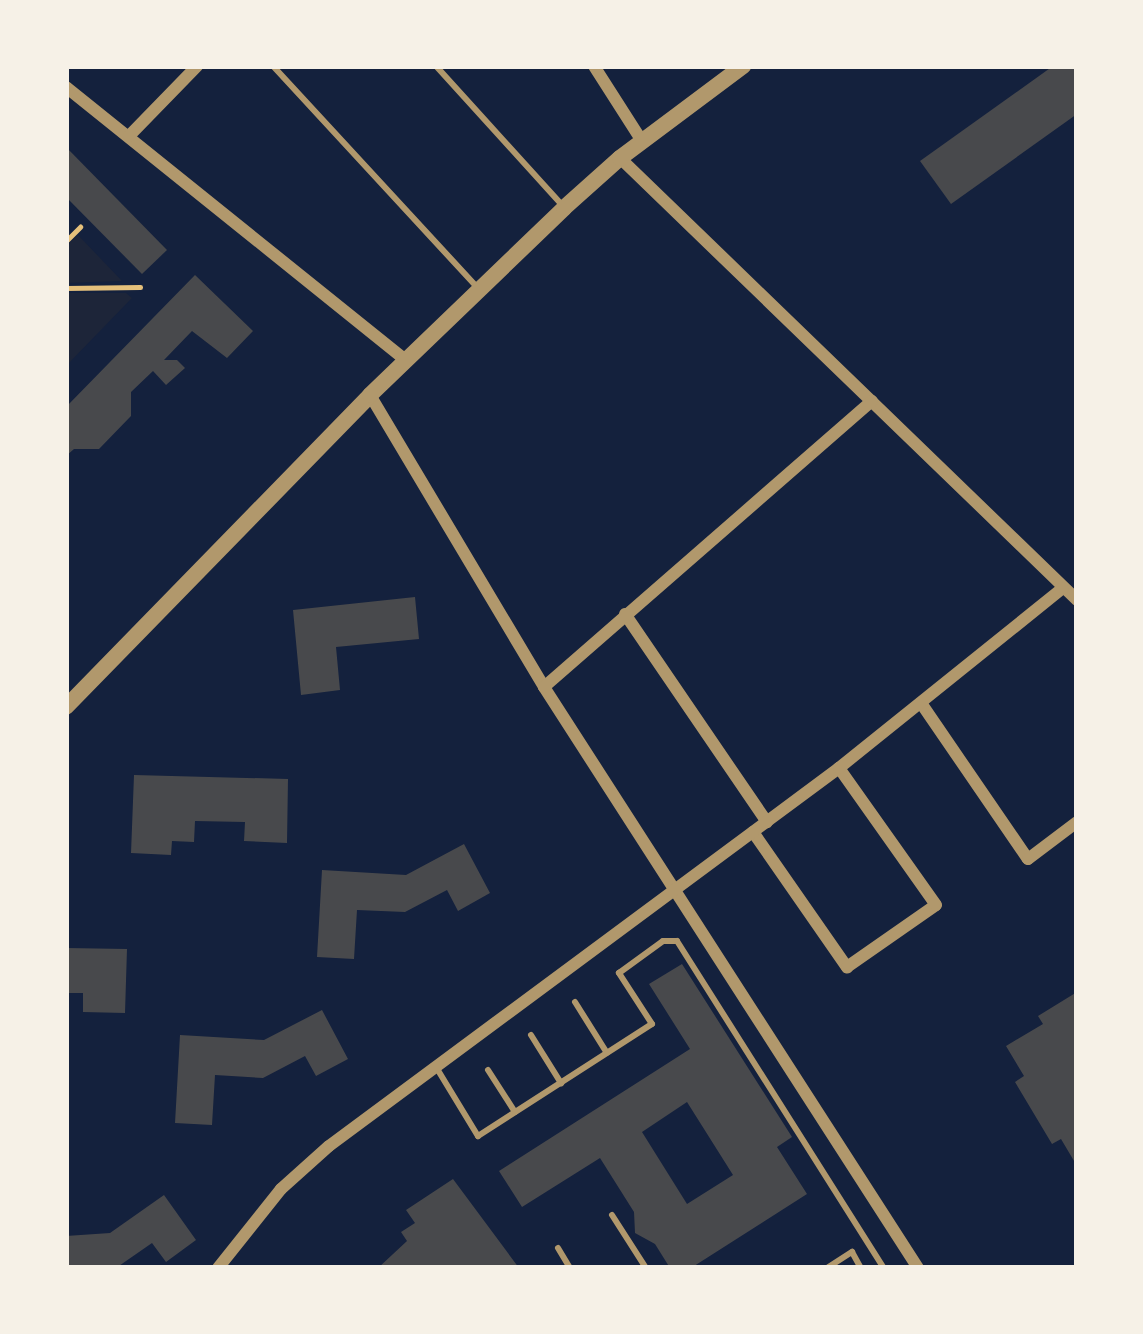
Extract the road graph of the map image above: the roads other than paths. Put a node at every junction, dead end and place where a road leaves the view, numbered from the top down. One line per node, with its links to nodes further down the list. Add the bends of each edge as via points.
1 (273, 66): 11 (lane)
2 (436, 66): 10 (lane)
3 (594, 66): 8 (street)
4 (742, 66): 8 (street)
5 (194, 67): 7 (street)
6 (66, 87): 7 (street)
7 (129, 136): 12 (street)
8 (642, 141): 9 (street)
9 (620, 158): 10 (street); 14 (street)
10 (564, 208): 11 (street)
11 (479, 290): 12 (street)
12 (406, 360): 13 (street)
13 (370, 395): 18 (street); 19 (street)
14 (872, 401): 15 (street); 17 (street)
15 (1063, 588): 16 (street); 20 (street)
16 (1077, 600)
17 (625, 614): 18 (street); 22 (street)
18 (544, 687): 25 (street)
19 (69, 699)
20 (921, 703): 21 (street); 23 (street, via 1028,859)
21 (838, 768): 22 (street); 24 (street, via 936,905 847,967)
22 (766, 822): 24 (street)
23 (1077, 822)
24 (752, 832): 25 (street)
25 (675, 889): 29 (street); 41 (street)
26 (575, 1002): 28 (lane)
27 (531, 1036): 31 (lane)
28 (607, 1053): 31 (lane); 40 (lane, via 652,1024 619,973 663,940 677,941)
29 (436, 1067): 32 (lane, via 478,1136); 35 (street, via 280,1189)
30 (488, 1070): 32 (lane)
31 (561, 1083): 32 (lane)
32 (515, 1112)
33 (612, 1215): 37 (lane)
34 (558, 1249): 36 (lane)
35 (218, 1268)
36 (570, 1268)
37 (646, 1268)
38 (827, 1268): 39 (lane, via 852,1252)
39 (861, 1268)
40 (884, 1268)
41 (918, 1268)

